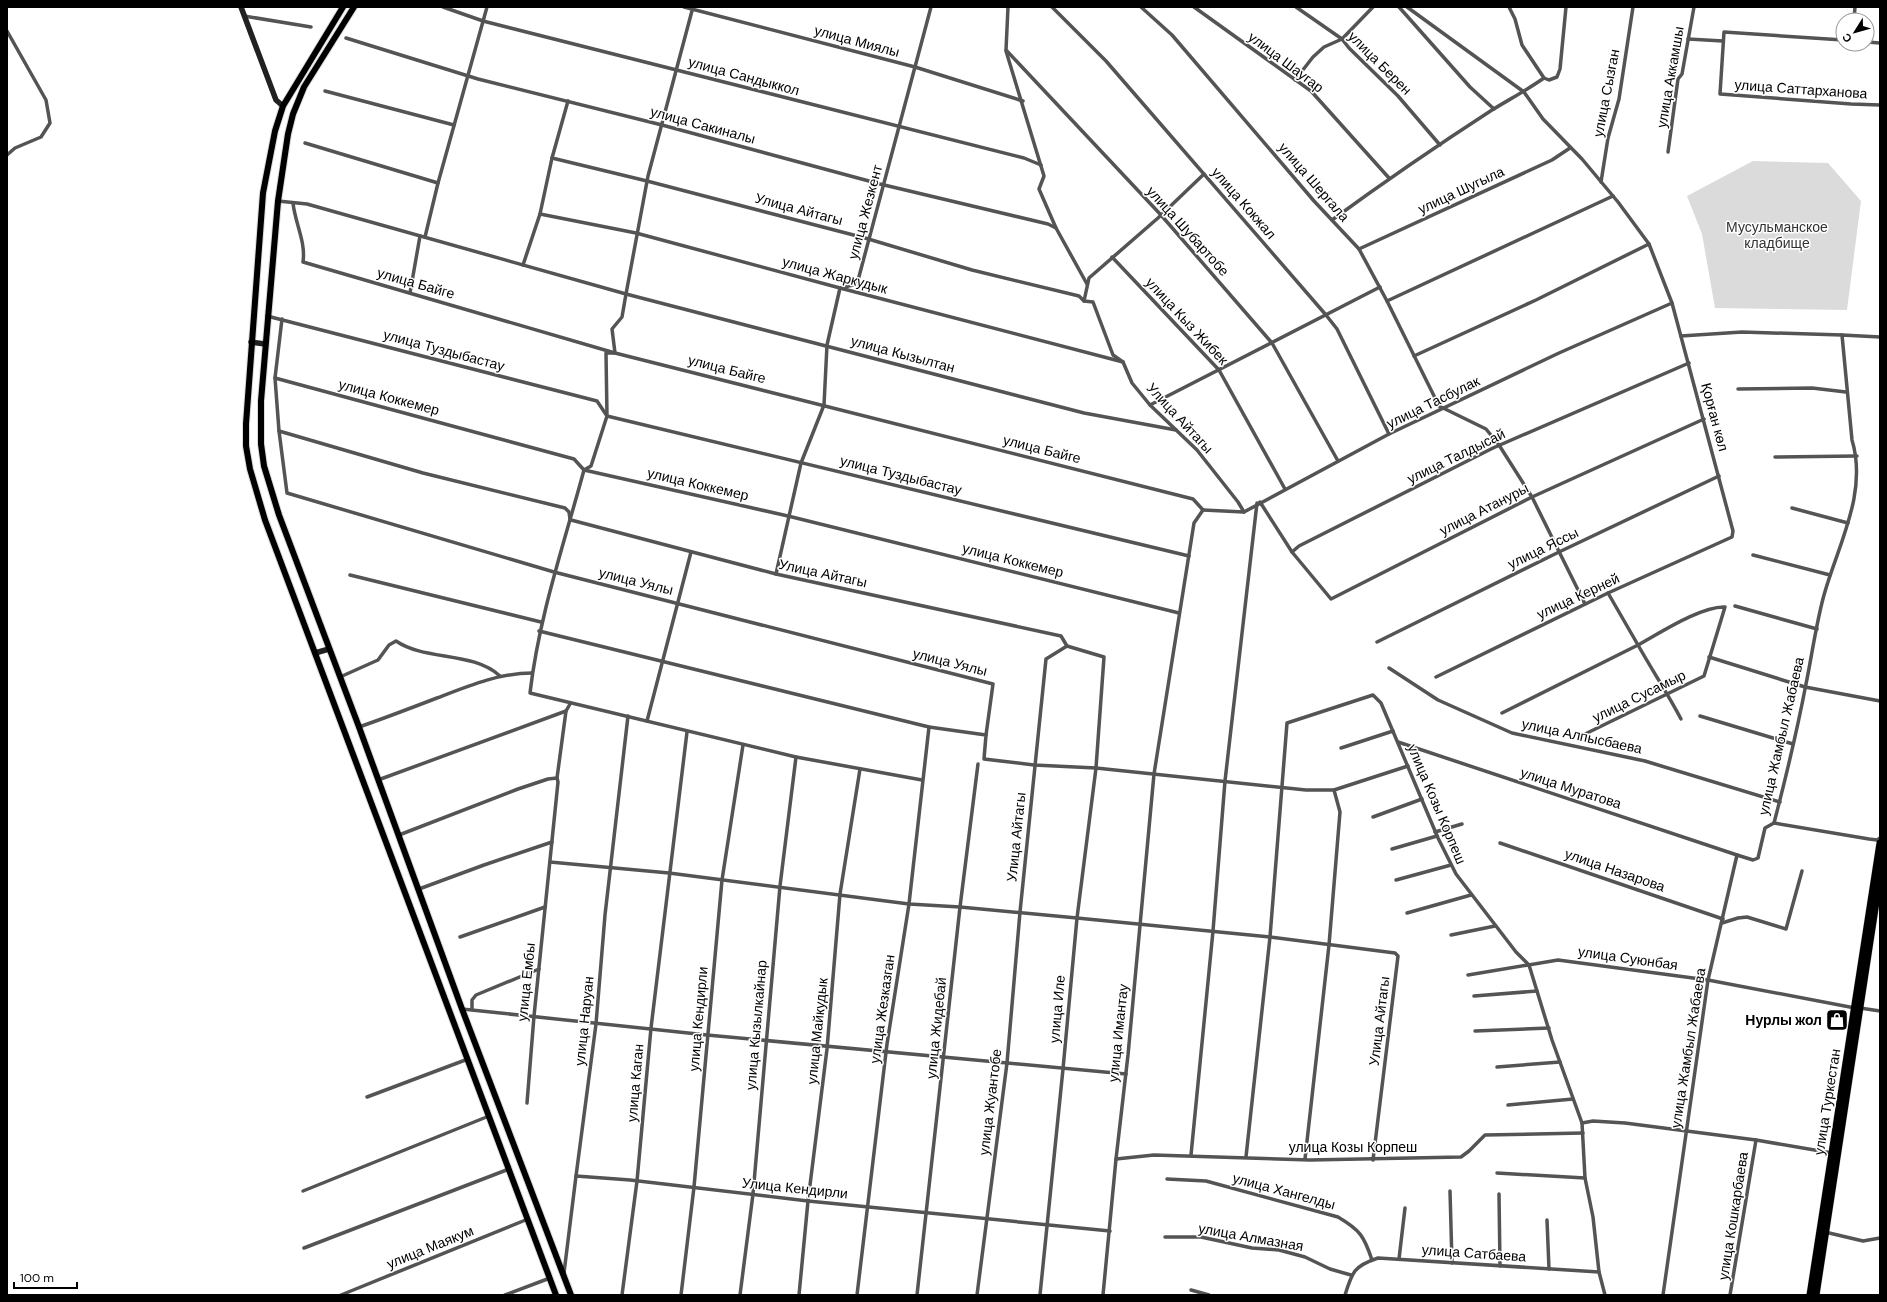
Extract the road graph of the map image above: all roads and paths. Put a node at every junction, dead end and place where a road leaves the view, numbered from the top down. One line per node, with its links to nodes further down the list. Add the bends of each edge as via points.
1 (241, 7): 21 (street)
2 (343, 7): 22 (main road)
3 (354, 7): 23 (main road)
4 (443, 7): 24 (street, улица Сандыккол)
5 (487, 7): 24 (street)
6 (684, 7): 20 (street, улица Миялы)
7 (931, 7): 33 (street, улица Жезкент)
8 (1008, 7): 32 (street)
9 (1052, 7): 55 (street, улица Кокжал, via 1106,61)
10 (1141, 7): 66 (street, улица Шергала, via 1172,35)
11 (1194, 7): 37 (street, улица Шаугар)
12 (1296, 7): 28 (street, улица Берен)
13 (1373, 7): 28 (street)
14 (1399, 7): 44 (street, via 1470,87)
15 (1407, 7): 39 (street, Қорған көл)
16 (1509, 7): 36 (street, via 1515,18 1522,45)
17 (1566, 7): 36 (street, via 1560,69 1557,77 1549,80)
18 (1633, 7): 58 (street, улица Сызган, via 1619,99 1608,138)
19 (1694, 7): 29 (street, улица Аккамшы)
20 (693, 8): 33 (street, улица Миялы); 34 (street)
21 (244, 16): 25 (street); 43 (street, via 276,100)
22 (336, 18): 23 (street); 43 (main road)
23 (344, 21): 62 (main road, via 304,87 293,114)
24 (483, 21): 34 (street, улица Сандыккол); 35 (street)
25 (311, 27)
26 (7, 31): 52 (street, via 46,100 50,123 41,137 15,148)
27 (346, 38): 35 (street, улица Сакиналы)
28 (1342, 39): 37 (street, via 1324,47); 49 (street, улица Берен, via 1398,96)
29 (1688, 39): 31 (street); 51 (street, улица Аккамшы, via 1682,74 1678,79)
30 (1835, 39): 31 (street, via 1724,32)
31 (1724, 41): 42 (street, улица Саттарханова, via 1720,94)
32 (1006, 50): 40 (street); 65 (street, улица Шубартобе)
33 (915, 67): 40 (street, улица Миялы); 47 (street, улица Жезкент)
34 (676, 70): 45 (street); 47 (street, улица Сандыккол)
35 (468, 75): 41 (street, улица Сакиналы); 46 (street)
36 (1544, 78): 39 (street)
37 (1294, 80): 56 (street, улица Шаугар, via 1311,91)
38 (325, 91): 46 (street)
39 (1524, 92): 44 (street); 50 (street, Қорған көл, via 1543,119)
40 (1022, 101): 54 (street)
41 (568, 102): 45 (street, улица Сакиналы); 53 (street)
42 (1880, 105)
43 (283, 106): 90 (main road, via 275,131 263,193)
44 (1494, 109): 49 (street)
45 (662, 125): 57 (street); 60 (street, улица Сакиналы)
46 (454, 126): 59 (street)
47 (899, 128): 54 (street, улица Сандыккол); 60 (street, улица Жезкент)
48 (305, 143): 59 (street)
49 (1440, 145): 56 (street)
50 (1570, 148): 58 (street, Қорған көл); 73 (street, улица Шугыла, via 1525,173)
51 (1668, 152)
52 (7, 155)
53 (552, 158): 57 (street, Улица Айтагы); 64 (street)
54 (1041, 164): 67 (street, via 1044,176 1039,190)
55 (1204, 174): 65 (street); 84 (street, улица Кокжал)
56 (1390, 178): 66 (street)
57 (647, 180): 68 (street); 71 (street, Улица Айтагы)
58 (1601, 182): 61 (street, Қорған көл)
59 (438, 183): 70 (street)
60 (883, 184): 67 (street, улица Сакиналы); 71 (street, улица Жезкент)
61 (1613, 196): 72 (street, Қорған көл); 82 (street)
62 (278, 201): 63 (street, улица Кызылтан); 85 (main road)
63 (293, 203): 69 (street, улица Кызылтан, via 307,204); 79 (street, улица Байге, via 304,254 303,262)
64 (540, 214): 68 (street, улица Жаркудык); 75 (street)
65 (1161, 215): 74 (street); 91 (street, улица Шубартобе)
66 (1332, 220): 73 (street, улица Шергала)
67 (1056, 228): 76 (street)
68 (636, 233): 77 (street, улица Жаркудык); 80 (street)
69 (420, 236): 70 (street, улица Кызылтан); 79 (street)
70 (425, 237): 75 (street, улица Кызылтан)
71 (869, 239): 77 (street, улица Жезкент, via 857,284); 81 (street, Улица Айтагы, via 972,270 1080,296)
72 (1649, 244): 83 (street, Қорған көл); 95 (street)
73 (1359, 249): 78 (street, улица Шергала)
74 (1112, 257): 76 (street, via 1089,278); 98 (street, улица Кыз Жибек)
75 (522, 265): 80 (street, улица Кызылтан)
76 (1087, 284): 81 (street)
77 (840, 288): 93 (street); 96 (street, улица Жаркудык)
78 (1380, 288): 82 (street, улица Шергала); 84 (street)
79 (410, 293): 94 (street, улица Байге)
80 (626, 294): 93 (street, улица Кызылтан); 94 (street, via 622,317 612,329)
81 (1084, 301): 96 (street, Улица Айтагы, via 1093,302 1113,355)
82 (1387, 301): 95 (street, улица Шергала)
83 (1672, 303): 88 (street, Қорған көл); 104 (street, улица Тасбулак)
84 (1326, 314): 91 (street); 109 (street, улица Кокжал)
85 (268, 316): 86 (street, улица Туздыбастау); 92 (main road)
86 (282, 319): 99 (street); 105 (street, улица Туздыбастау, via 597,401)
87 (1842, 335): 88 (street, via 1742,332); 89 (street); 101 (street, улица Жамбыл Жабаева)
88 (1681, 336): 97 (street, Қорған көл)
89 (1880, 337)
90 (251, 342): 92 (street); 148 (main road, via 246,424 250,469 265,520)
91 (1272, 343): 98 (street); 113 (street, улица Шубартобе)
92 (265, 344): 147 (main road, via 260,424 264,466 279,515)
93 (827, 345): 102 (street); 107 (street, улица Кызылтан, via 1084,413)
94 (616, 353): 102 (street, улица Байге); 105 (street, via 606,353)
95 (1414, 356): 104 (street, улица Шергала, via 1439,406)
96 (1123, 362): 103 (street, Улица Айтагы, via 1132,383)
97 (1689, 363): 106 (street, Қорған көл); 110 (street, улица Талдысай)
98 (1219, 370): 103 (street); 117 (street, улица Кыз Жибек)
99 (275, 378): 108 (street); 115 (street, улица Коккемер, via 574,459)
100 (1738, 389): 101 (street, via 1812,388)
101 (1846, 392): 111 (street, улица Жамбыл Жабаева, via 1852,440)
102 (824, 404): 114 (street); 121 (street, улица Байге, via 1193,499)
103 (1150, 405): 107 (street, Улица Айтагы)
104 (1444, 408): 109 (street, улица Тасбулак); 110 (street, via 1486,429)
105 (607, 416): 114 (street, улица Туздыбастау); 115 (street, via 591,466)
106 (1704, 419): 116 (street, Қорған көл); 118 (street, улица Атануры)
107 (1176, 430): 122 (street, Улица Айтагы, via 1197,450)
108 (279, 431): 124 (street, via 422,473 565,508); 132 (street, улица Уялы, via 287,493)
109 (1389, 434): 113 (street, улица Тасбулак)
110 (1500, 445): 118 (street); 128 (street, улица Талдысай, via 1299,546)
111 (1857, 456): 112 (street); 125 (street, улица Жамбыл Жабаева, via 1856,485)
112 (1775, 457)
113 (1338, 461): 117 (street, улица Тасбулак)
114 (801, 463): 123 (street); 131 (street, улица Туздыбастау)
115 (584, 470): 123 (street, улица Коккемер); 124 (street)
116 (1718, 476): 126 (street, Қорған көл, via 1733,532); 129 (street, улица Яссы)
117 (1285, 489): 119 (street, улица Тасбулак)
118 (1532, 497): 128 (street, улица Атануры, via 1331,599); 129 (street)
119 (1259, 503): 122 (street, улица Тасбулак); 128 (street); 186 (street)
120 (1792, 508): 125 (street)
121 (1203, 510): 122 (street); 131 (street, улица Имантау, via 1194,523)
122 (1244, 512)
123 (788, 516): 133 (street); 140 (street, улица Коккемер)
124 (571, 520): 127 (street, Улица Айтагы); 132 (street)
125 (1848, 523): 135 (street, улица Жамбыл Жабаева)
126 (1732, 537): 136 (street, улица Керней)
127 (690, 552): 133 (street, Улица Айтагы); 137 (street)
128 (1292, 552)
129 (1559, 552): 138 (street); 144 (street, улица Яссы)
130 (1753, 555): 135 (street)
131 (1189, 556): 140 (street, улица Имантау)
132 (554, 572): 137 (street, улица Уялы); 141 (street)
133 (776, 574): 146 (street, Улица Айтагы, via 1061,636)
134 (350, 575): 141 (street)
135 (1830, 575): 142 (street, улица Жамбыл Жабаева)
136 (1608, 593): 138 (street, улица Керней); 145 (street)
137 (677, 603): 150 (street); 170 (street, улица Уялы, via 993,684)
138 (1584, 604): 155 (street, улица Керней)
139 (1735, 606): 142 (street)
140 (1179, 613): 182 (street, улица Имантау)
141 (541, 622): 143 (street)
142 (1817, 629): 156 (street, улица Жамбыл Жабаева)
143 (539, 631): 150 (street); 152 (street)
144 (1377, 642)
145 (1638, 645): 149 (street, via 1687,619 1715,607 1725,607); 157 (street); 161 (street)
146 (1067, 646): 178 (street, Улица Айтагы, via 1046,659); 180 (street, Улица Айтагы, via 1104,657)
147 (329, 649): 148 (street); 154 (main road)
148 (315, 653): 249 (main road)
149 (1709, 657): 156 (street); 157 (street, улица Сусамыр, via 1704,676)
150 (662, 661): 165 (street); 166 (street)
151 (1389, 668): 190 (street, улица Алпысбаева, via 1438,700 1512,733 1645,761)
152 (532, 673): 153 (street); 159 (street, via 530,693)
153 (500, 676): 154 (street, via 486,666 409,648 396,641 389,645 378,660); 167 (street, via 467,686)
154 (340, 677): 167 (main road)
155 (1436, 677)
156 (1805, 687): 158 (street); 173 (street, улица Жамбыл Жабаева)
157 (1668, 695): 164 (street); 171 (street, улица Сусамыр)
158 (1880, 701)
159 (570, 704): 160 (street); 162 (street)
160 (566, 711): 183 (street, улица Ембы); 184 (street)
161 (1502, 713)
162 (628, 716): 165 (street); 205 (street, улица Наруан)
163 (1700, 716): 173 (street)
164 (1682, 719)
165 (647, 721): 169 (street)
166 (929, 727): 170 (street); 185 (street, улица Жезказган)
167 (359, 728): 184 (main road)
168 (1393, 731): 172 (street, улица Козы Корпеш); 175 (street); 187 (street, улица Козы Корпеш, via 1381,703 1373,695 1287,723)
169 (687, 732): 174 (street); 207 (street, улица Каган)
170 (986, 735): 178 (street, via 984,759)
171 (1583, 735)
172 (1398, 742): 179 (street, улица Козы Корпеш); 202 (street, улица Муратова)
173 (1793, 744): 190 (street, улица Жамбыл Жабаева)
174 (743, 745): 176 (street); 209 (street, улица Кендирли)
175 (1341, 748)
176 (796, 757): 181 (street); 211 (street, улица Кызылкайнар)
177 (978, 764): 216 (street, улица Жидебай)
178 (1034, 765): 180 (street); 218 (street, Улица Айтагы)
179 (1408, 766): 188 (street); 189 (street, улица Козы Корпеш)
180 (1096, 768): 182 (street); 220 (street, улица Иле)
181 (860, 769): 185 (street); 213 (street, улица Майкудык)
182 (1154, 774): 186 (street); 222 (street, улица Имантау)
183 (557, 778): 195 (street, via 518,789); 198 (street, улица Ембы)
184 (378, 780): 195 (main road)
185 (922, 780): 215 (street, улица Жезказган)
186 (1225, 781): 187 (street); 224 (street)
187 (1282, 787): 188 (street); 227 (street)
188 (1334, 790): 228 (street, via 1340,812)
189 (1422, 799): 191 (street); 194 (street, улица Козы Корпеш)
190 (1780, 802): 192 (street, улица Жамбыл Жабаева)
191 (1373, 818)
192 (1774, 823): 197 (street, via 1869,839); 202 (street, улица Жамбыл Жабаева, via 1765,828 1758,858 1753,860)
193 (1462, 824): 194 (street)
194 (1436, 832): 196 (street, улица Козы Корпеш)
195 (399, 835): 212 (main road)
196 (1437, 836): 201 (street); 204 (street, улица Козы Корпеш)
197 (1880, 838)
198 (552, 842): 203 (street, улица Ембы); 212 (street)
199 (1500, 843): 221 (street, улица Назарова)
200 (1880, 843): 235 (highway, улица Туркестан)
201 (1392, 849)
202 (1737, 855): 221 (street, улица Жамбыл Жабаева)
203 (550, 862): 205 (street); 217 (street, улица Ембы)
204 (1451, 865): 210 (street); 214 (street, улица Козы Корпеш)
205 (610, 869): 207 (street); 240 (street, улица Наруан)
206 (1802, 871): 221 (street, via 1786,929 1748,917)
207 (669, 873): 209 (street); 241 (street, улица Каган)
208 (1880, 876): 235 (highway, улица Туркестан)
209 (722, 880): 211 (street); 244 (street, улица Кендирли)
210 (1396, 880)
211 (780, 886): 213 (street); 245 (street, улица Кызылкайнар)
212 (419, 890): 236 (main road)
213 (840, 894): 215 (street); 246 (street, улица Майкудык)
214 (1471, 895): 219 (street); 223 (street, улица Козы Корпеш)
215 (909, 904): 216 (street); 247 (street, улица Жезказган)
216 (960, 906): 218 (street); 248 (street, улица Жидебай)
217 (545, 907): 226 (street); 230 (street, улица Ембы)
218 (1020, 912): 220 (street); 251 (street, улица Жуантобе)
219 (1408, 912)
220 (1077, 918): 222 (street); 253 (street, улица Иле)
221 (1722, 921): 232 (street, улица Жамбыл Жабаева)
222 (1140, 924): 224 (street); 254 (street, улица Имантау)
223 (1495, 926): 225 (street); 229 (street, улица Козы Корпеш)
224 (1213, 931): 227 (street); 267 (street)
225 (1452, 935)
226 (460, 937)
227 (1270, 937): 228 (street, Улица Айтагы); 268 (street)
228 (1329, 945): 270 (street); 271 (street, Улица Айтагы, via 1393,952 1398,956)
229 (1528, 965): 231 (street, улица Суюнбая); 232 (street, улица Суюнбая, via 1558,960); 233 (street, улица Козы Корпеш)
230 (539, 969): 237 (street, via 476,995 472,1000); 239 (street, улица Ембы)
231 (1468, 975)
232 (1708, 980): 235 (street, улица Суюнбая); 263 (street, улица Жамбыл Жабаева)
233 (1537, 991): 234 (street); 242 (street, улица Козы Корпеш)
234 (1474, 996)
235 (1857, 1008): 238 (street, улица Суюнбая); 266 (highway, улица Туркестан); 292 (highway, улица Туркестан)
236 (462, 1009): 237 (street); 255 (main road)
237 (472, 1010): 239 (street)
238 (1880, 1011)
239 (534, 1016): 240 (street); 259 (street, улица Ембы)
240 (596, 1024): 241 (street); 274 (street, улица Наруан)
241 (651, 1028): 244 (street); 277 (street, улица Каган)
242 (1548, 1028): 243 (street); 250 (street, улица Козы Корпеш)
243 (1475, 1031)
244 (707, 1035): 245 (street); 278 (street, улица Кендирли)
245 (766, 1040): 246 (street); 281 (street, улица Кызылкайнар)
246 (827, 1046): 247 (street); 283 (street, улица Майкудык)
247 (886, 1052): 248 (street); 284 (street, улица Жезказган)
248 (944, 1057): 251 (street); 286 (street, улица Жидебай)
249 (468, 1059): 256 (main road); 257 (street)
250 (1560, 1062): 252 (street); 258 (street, улица Козы Корпеш)
251 (1007, 1063): 253 (street); 287 (street, улица Жуантобе)
252 (1497, 1067)
253 (1063, 1069): 254 (street); 290 (street, улица Иле)
254 (1126, 1074): 269 (street, улица Имантау)
255 (493, 1090): 256 (main road); 302 (main road)
256 (481, 1095): 261 (main road)
257 (367, 1097)
258 (1573, 1099): 260 (street); 262 (street, улица Козы Корпеш)
259 (527, 1104)
260 (1508, 1105)
261 (489, 1116): 272 (main road); 279 (street)
262 (1582, 1123): 263 (street, via 1625,1123); 264 (street, улица Козы Корпеш)
263 (1687, 1132): 265 (street); 323 (street, улица Жамбыл Жабаева)
264 (1583, 1133): 271 (street, улица Козы Корпеш, via 1485,1135 1461,1157); 275 (street, улица Козы Корпеш)
265 (1756, 1140): 266 (street); 324 (street, улица Кошкарбаева)
266 (1832, 1153): 325 (highway, улица Туркестан)
267 (1191, 1155): 268 (street, улица Козы Корпеш); 269 (street, улица Козы Корпеш)
268 (1246, 1157): 270 (street, улица Козы Корпеш)
269 (1116, 1159): 291 (street, улица Имантау)
270 (1305, 1159): 271 (street, улица Козы Корпеш)
271 (1373, 1160)
272 (509, 1169): 288 (main road); 295 (street)
273 (1497, 1173): 275 (street)
274 (576, 1176): 277 (street, Улица Кендирли); 302 (street)
275 (1584, 1178): 301 (street, улица Козы Корпеш, via 1593,1217)
276 (1167, 1179): 297 (street, улица Хангелды, via 1206,1181 1338,1217 1356,1227 1368,1247)
277 (637, 1181): 278 (street, Улица Кендирли); 311 (street, улица Каган)
278 (694, 1187): 281 (street, Улица Кендирли); 312 (street, улица Кендирли)
279 (303, 1191)
280 (1450, 1191): 298 (street)
281 (753, 1194): 283 (street, Улица Кендирли); 313 (street, улица Кызылкайнар)
282 (1499, 1194): 299 (street)
283 (808, 1201): 284 (street, Улица Кендирли); 314 (street, улица Майкудык)
284 (868, 1206): 286 (street, Улица Кендирли); 315 (street, улица Жезказган)
285 (1405, 1208): 296 (street)
286 (927, 1212): 287 (street, Улица Кендирли); 316 (street, улица Жидебай)
287 (986, 1218): 290 (street, Улица Кендирли); 317 (street, улица Жуантобе)
288 (528, 1219): 304 (main road); 306 (street, улица Маякум)
289 (1547, 1220): 300 (street)
290 (1046, 1223): 291 (street, Улица Кендирли); 318 (street, улица Иле)
291 (1110, 1231): 319 (street, улица Имантау)
292 (1825, 1232): 294 (street, via 1863,1241); 326 (highway, улица Туркестан)
293 (1165, 1237): 303 (street, улица Алмазная, via 1201,1237 1252,1248 1279,1250)
294 (1880, 1238)
295 (304, 1248)
296 (1399, 1259): 297 (street, улица Сатбаева); 298 (street, улица Сатбаева)
297 (1372, 1260): 303 (street, улица Сатбаева, via 1362,1263)
298 (1452, 1263): 299 (street, улица Сатбаева)
299 (1500, 1266): 300 (street, улица Сатбаева)
300 (1549, 1269): 301 (street, улица Сатбаева)
301 (1599, 1272): 322 (street)
302 (564, 1274): 310 (main road)
303 (1351, 1275): 321 (street)
304 (550, 1278): 308 (street); 309 (main road)
305 (1191, 1290): 320 (street)
306 (352, 1293): 307 (street, улица Маякум)
307 (341, 1295)
308 (505, 1295)
309 (556, 1295)
310 (571, 1295)
311 (622, 1295)
312 (681, 1295)
313 (740, 1295)
314 (799, 1295)
315 (857, 1295)
316 (917, 1295)
317 (977, 1295)
318 (1040, 1295)
319 (1103, 1295)
320 (1209, 1295)
321 (1346, 1295)
322 (1604, 1295)
323 (1663, 1295)
324 (1730, 1295)
325 (1810, 1295)
326 (1816, 1295)

